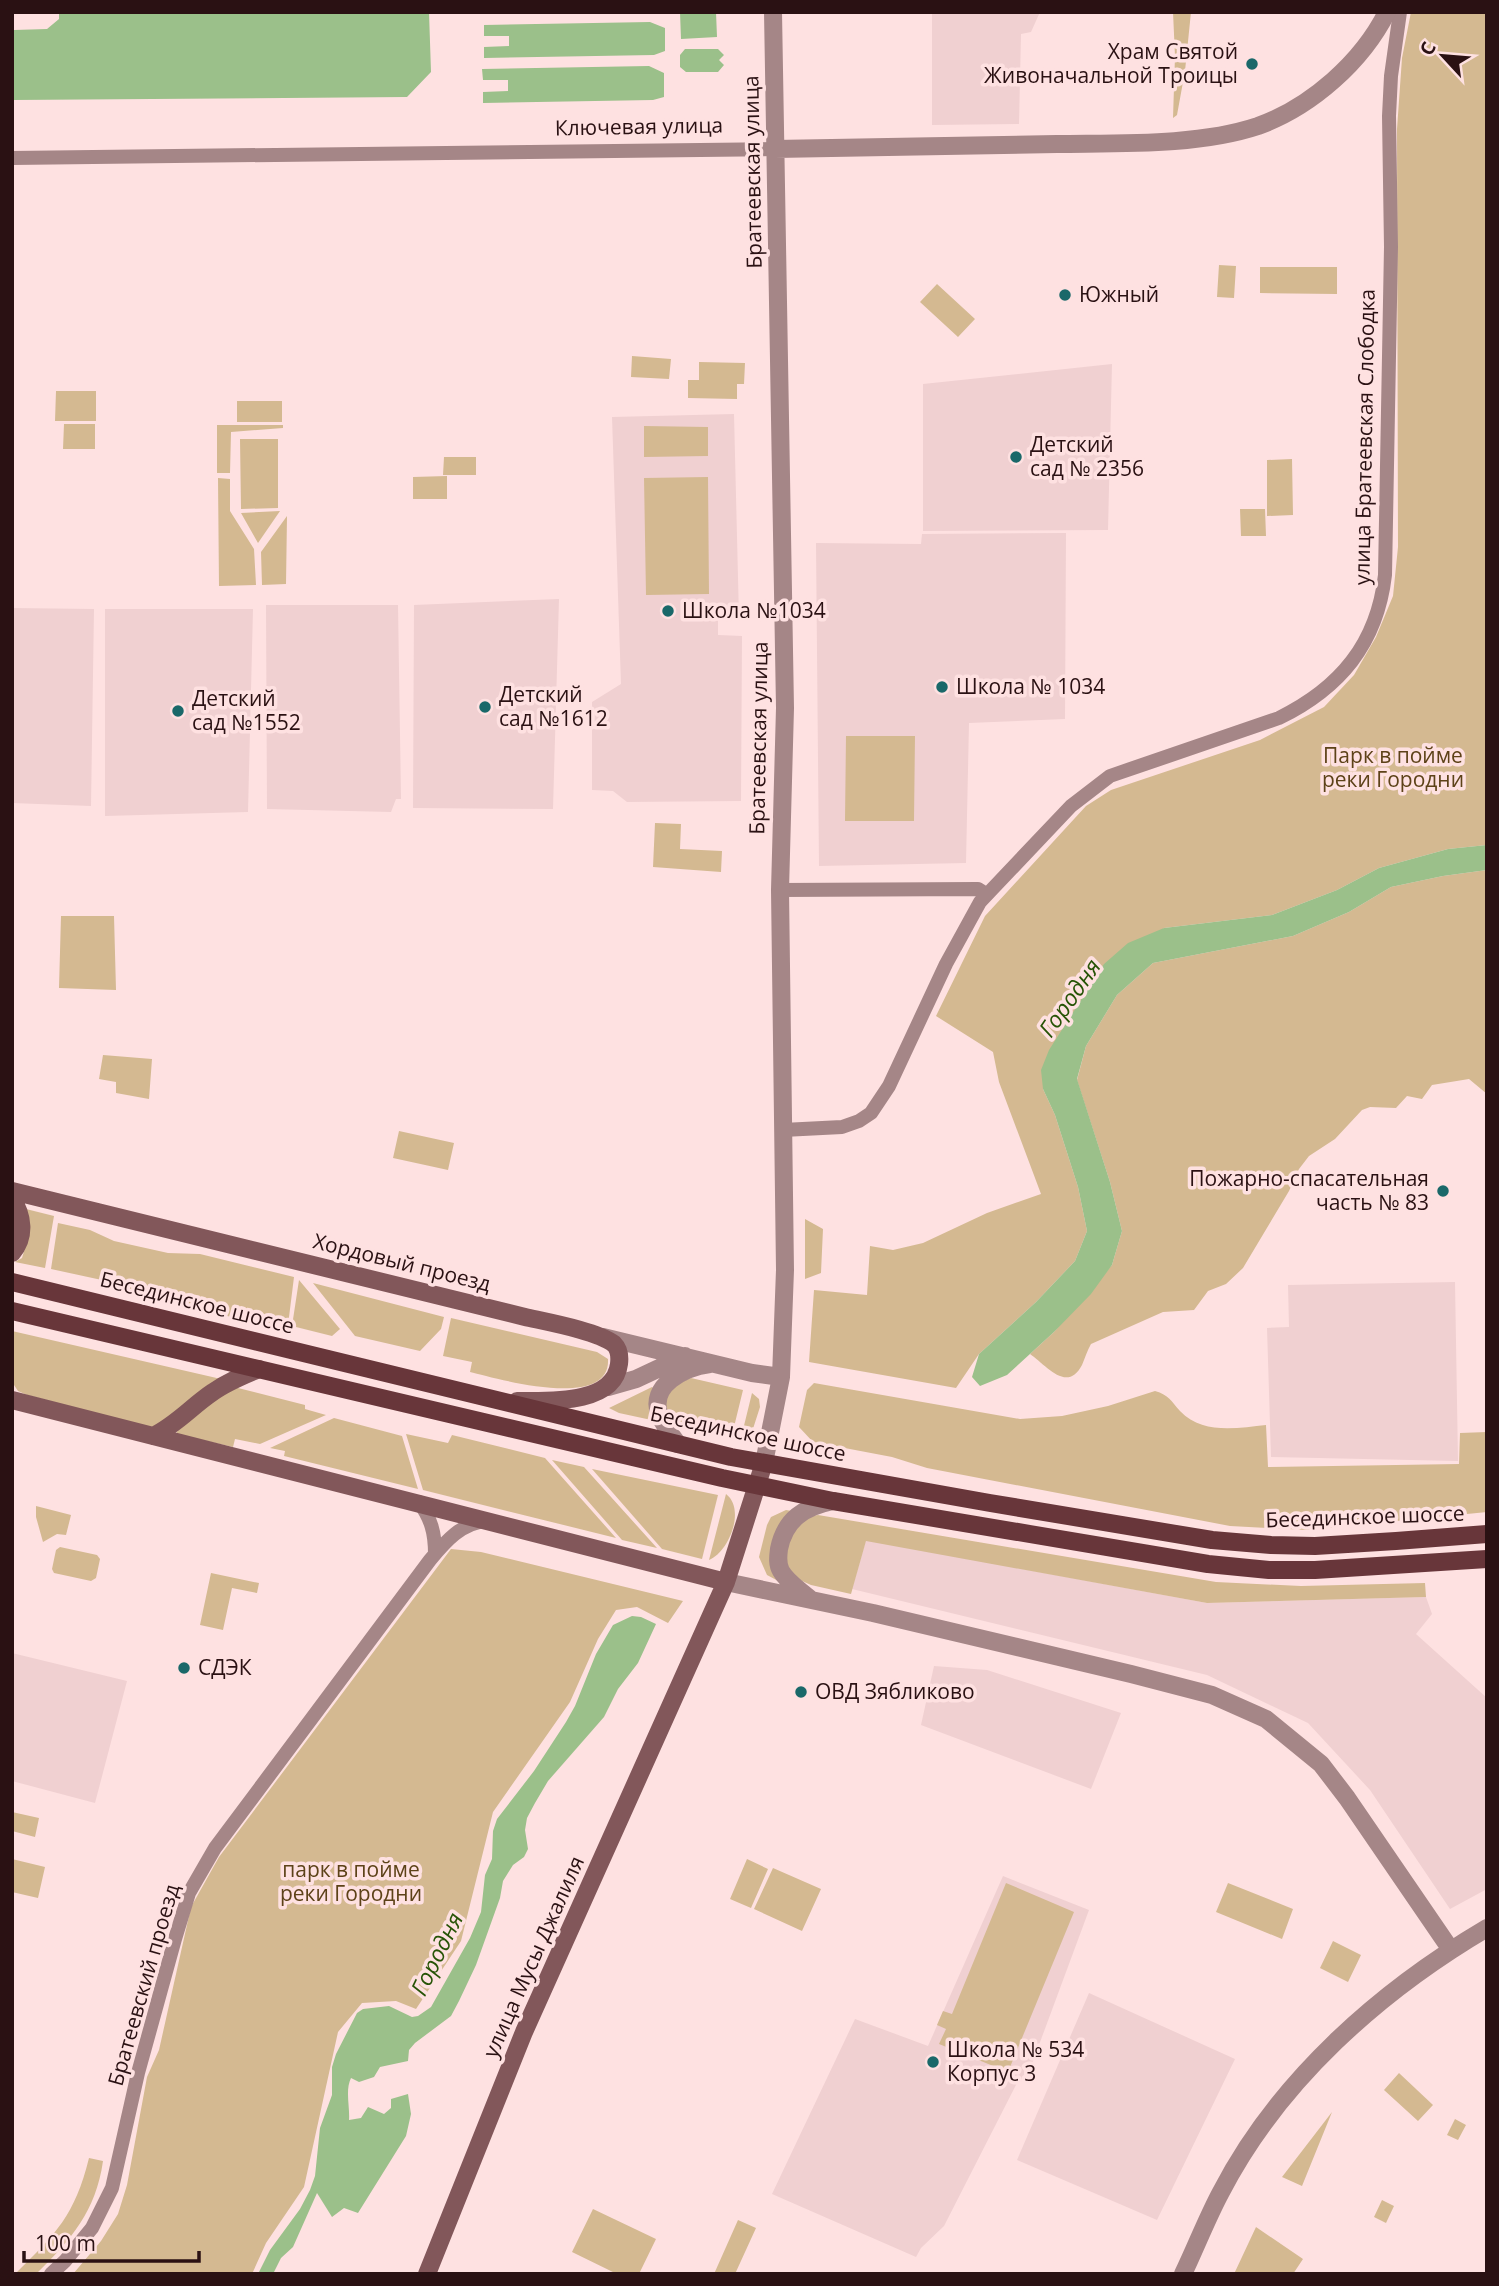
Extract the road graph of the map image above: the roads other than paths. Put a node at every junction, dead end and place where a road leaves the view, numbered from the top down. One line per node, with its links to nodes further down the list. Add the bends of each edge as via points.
1 (773, 12): 4 (street, Братеевская улица)
2 (1387, 12): 4 (street, Ключевая улица, via 1361,52 1323,88 1273,119 1243,130 1141,142)
3 (1400, 12): 7 (street, улица Братеевская Слободка, via 1389,116 1385,575 1375,622 1349,666 1317,696 1279,718 1110,776 1070,806)
4 (775, 149): 5 (street, Ключевая улица); 6 (street, Братеевская улица, via 785,708)
5 (12, 158)
6 (779, 890): 7 (street, via 978,889); 8 (street, Братеевская улица)
7 (986, 894): 8 (street, улица Братеевская Слободка, via 966,925 889,1086 871,1112 842,1127)
8 (783, 1130): 18 (street, Братеевская улица)
9 (12, 1191): 14 (main road, Хордовый проезд)
10 (12, 1199): 11 (main road, via 22,1224)
11 (12, 1252)
12 (12, 1282): 22 (main road, Бесединское шоссе)
13 (12, 1311): 17 (main road)
14 (603, 1337): 15 (street, Хордовый проезд); 19 (main road, via 620,1355 618,1374)
15 (685, 1356): 16 (street, Хордовый проезд); 19 (street)
16 (713, 1363): 18 (street, Хордовый проезд); 25 (street, via 694,1366 670,1379 659,1396 659,1415)
17 (259, 1370): 24 (main road, via 229,1381); 27 (main road)
18 (781, 1377): 26 (street, Братеевская улица)
19 (608, 1387): 22 (main road, via 556,1401)
20 (12, 1389): 23 (main road)
21 (12, 1400): 23 (main road)
22 (503, 1401): 25 (main road, Бесединское шоссе)
23 (33, 1405): 24 (main road)
24 (153, 1436): 29 (main road)
25 (678, 1444): 26 (main road, Бесединское шоссе)
26 (764, 1462): 27 (main road, улица Мусы Джалиля); 31 (main road, Бесединское шоссе, via 1212,1540 1315,1546)
27 (758, 1486): 28 (main road); 34 (main road, улица Мусы Джалиля)
28 (833, 1501): 33 (main road, via 1208,1564 1269,1570); 35 (street, via 795,1516 780,1545 782,1574)
29 (418, 1502): 30 (main road); 32 (street, via 435,1532)
30 (492, 1521): 32 (street, Братеевский проезд, via 464,1528); 34 (main road)
31 (1487, 1534)
32 (435, 1554): 38 (street, Братеевский проезд, via 215,1848 190,1893 144,2049 112,2188 92,2228)
33 (1487, 1559)
34 (726, 1582): 35 (street); 39 (main road, улица Мусы Джалиля, via 524,2032)
35 (812, 1600): 37 (street, via 1188,1688 1266,1719 1321,1764)
36 (1487, 1928): 37 (street)
37 (1451, 1950): 40 (street, via 1384,2000 1303,2075 1222,2191)
38 (51, 2274)
39 (427, 2274)
40 (1183, 2274)

